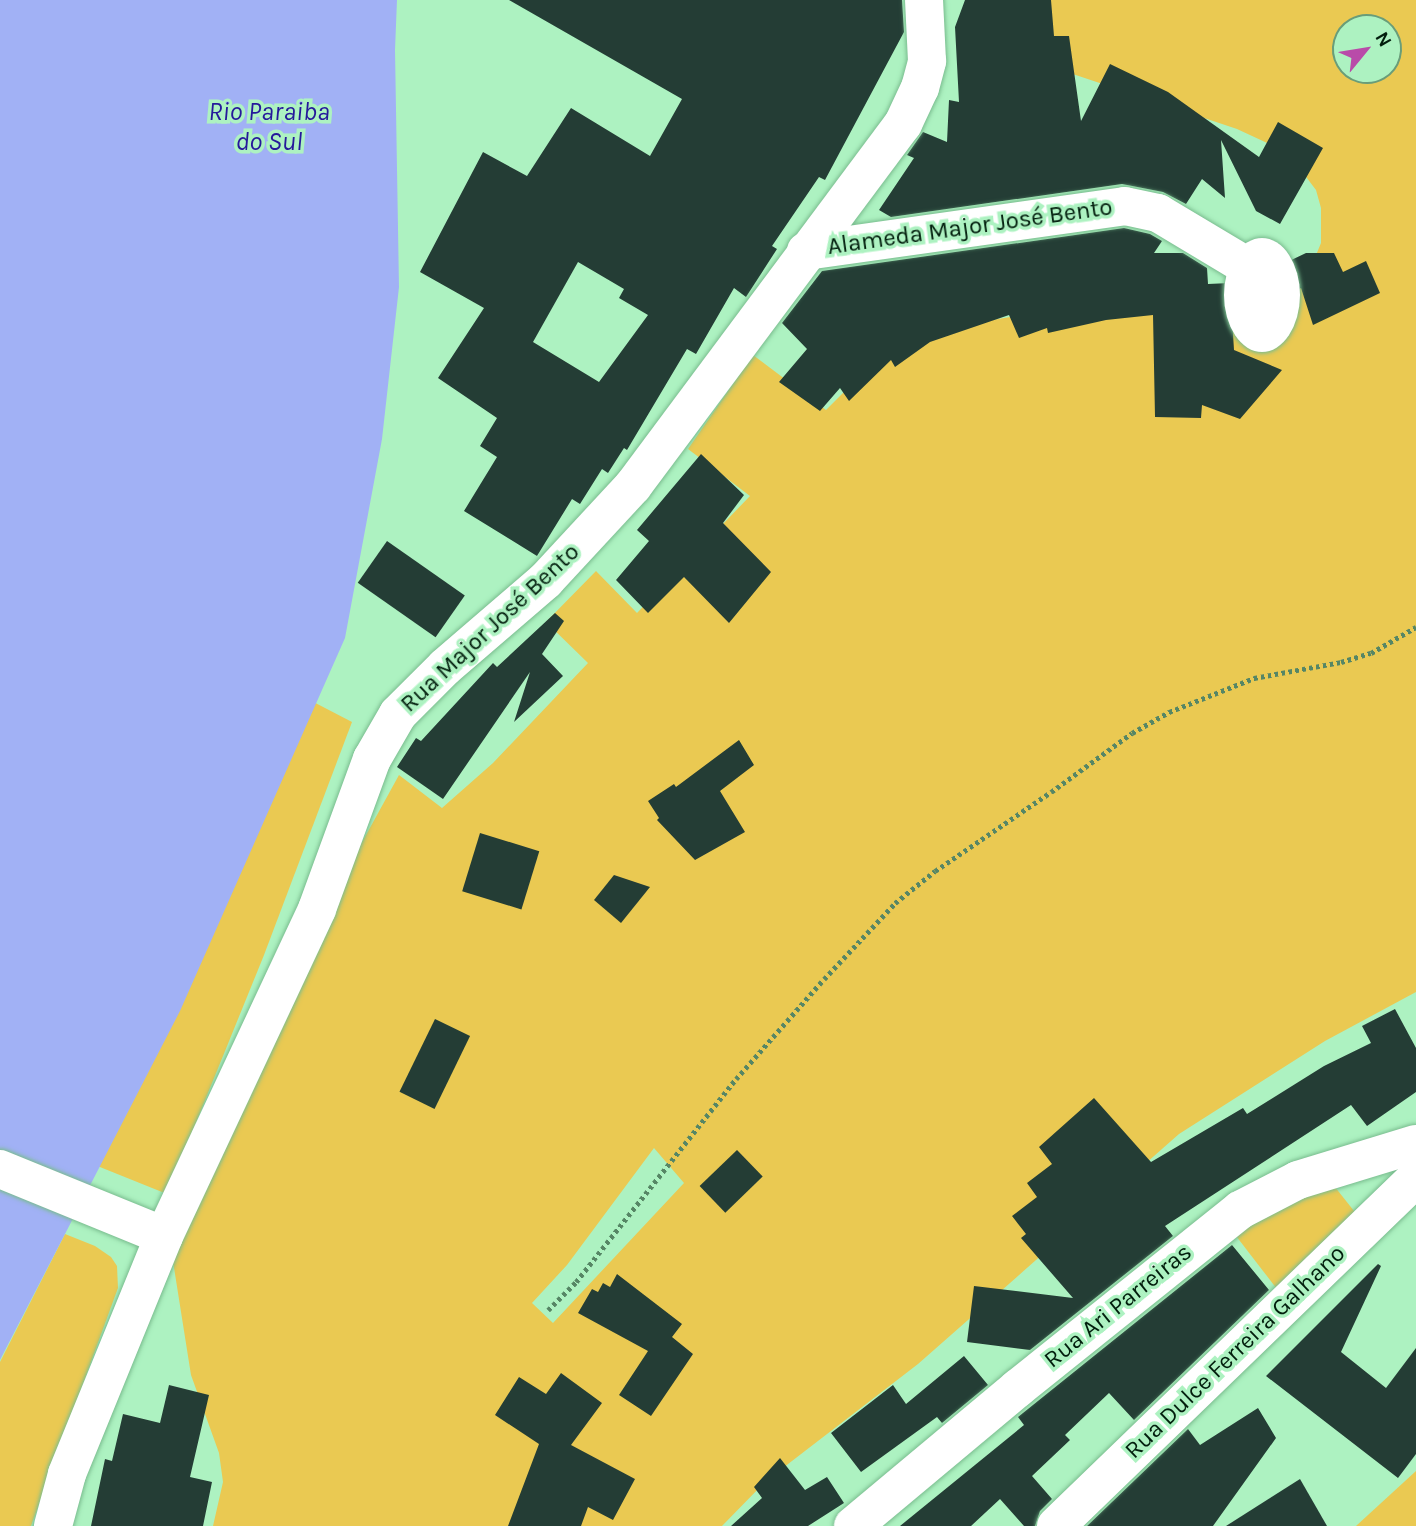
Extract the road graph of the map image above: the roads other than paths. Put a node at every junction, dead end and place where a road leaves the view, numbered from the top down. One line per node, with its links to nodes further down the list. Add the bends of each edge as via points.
1 (924, 0): 2 (street, Rua Major José Bento, via 927,61 912,106)
2 (806, 251): 3 (street, Alameda Major José Bento, via 1125,206 1158,213); 7 (street, Rua Major José Bento, via 634,486 546,580 398,714 372,760 317,909)
3 (1245, 265)
4 (1416, 1144): 9 (street, Rua Ari Parreiras, via 1298,1180 1240,1210)
5 (0, 1169): 7 (street)
6 (1416, 1178): 10 (street, Rua Dulce Ferreira Galhano)
7 (149, 1229): 8 (street, Rua Major José Bento, via 66,1474)
8 (53, 1526)
9 (853, 1526)
10 (1056, 1526)

